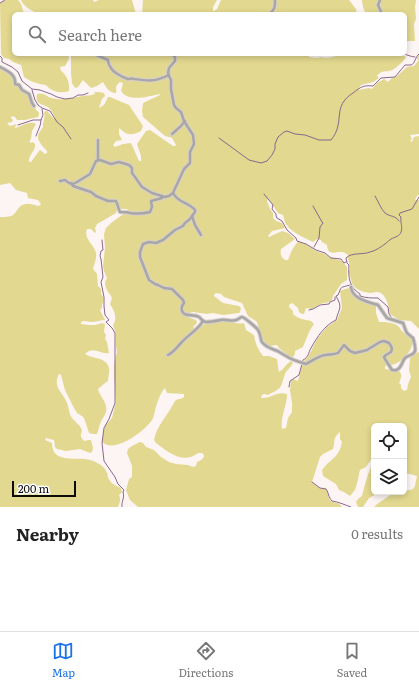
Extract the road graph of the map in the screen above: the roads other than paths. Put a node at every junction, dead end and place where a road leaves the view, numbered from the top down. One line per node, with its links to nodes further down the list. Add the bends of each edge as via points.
1 (276, 0): 3 (street, via 275,9)
2 (380, 0): 4 (street, via 378,5)
3 (271, 12)
4 (381, 12)
5 (99, 56): 8 (street, via 108,60 112,70 128,79 149,81)
6 (174, 56): 8 (street, via 176,61 169,68)
7 (0, 67): 9 (street, via 12,74 15,84 29,94)
8 (168, 76): 10 (street, via 171,80 174,105 181,112)
9 (34, 106)
10 (185, 122): 11 (street); 16 (street, via 193,135 194,144 190,152 190,163 184,169)
11 (172, 134)
12 (98, 140): 13 (street)
13 (98, 160): 15 (street, via 90,174 73,184); 17 (street, via 130,165 132,173 142,187)
14 (60, 181): 15 (street)
15 (70, 183): 17 (street, via 108,201 116,201 120,212 150,212 151,201)
16 (173, 193): 17 (street); 18 (street, via 181,202 194,209)
17 (165, 197)
18 (192, 216): 19 (street); 21 (street, via 181,228 160,242 143,244 140,257 151,282 174,290 184,301 181,308 184,314 195,315)
19 (201, 235)
20 (351, 287): 21 (street, via 352,293 358,298 378,304 387,318 403,323 407,334 413,338 415,351 405,358 398,369 392,370 384,357 392,349 387,342 382,341 367,350 355,353 344,345 338,353 326,354 306,364 266,346 259,331 246,318)
21 (203, 321): 22 (street, via 200,327)
22 (168, 355)

